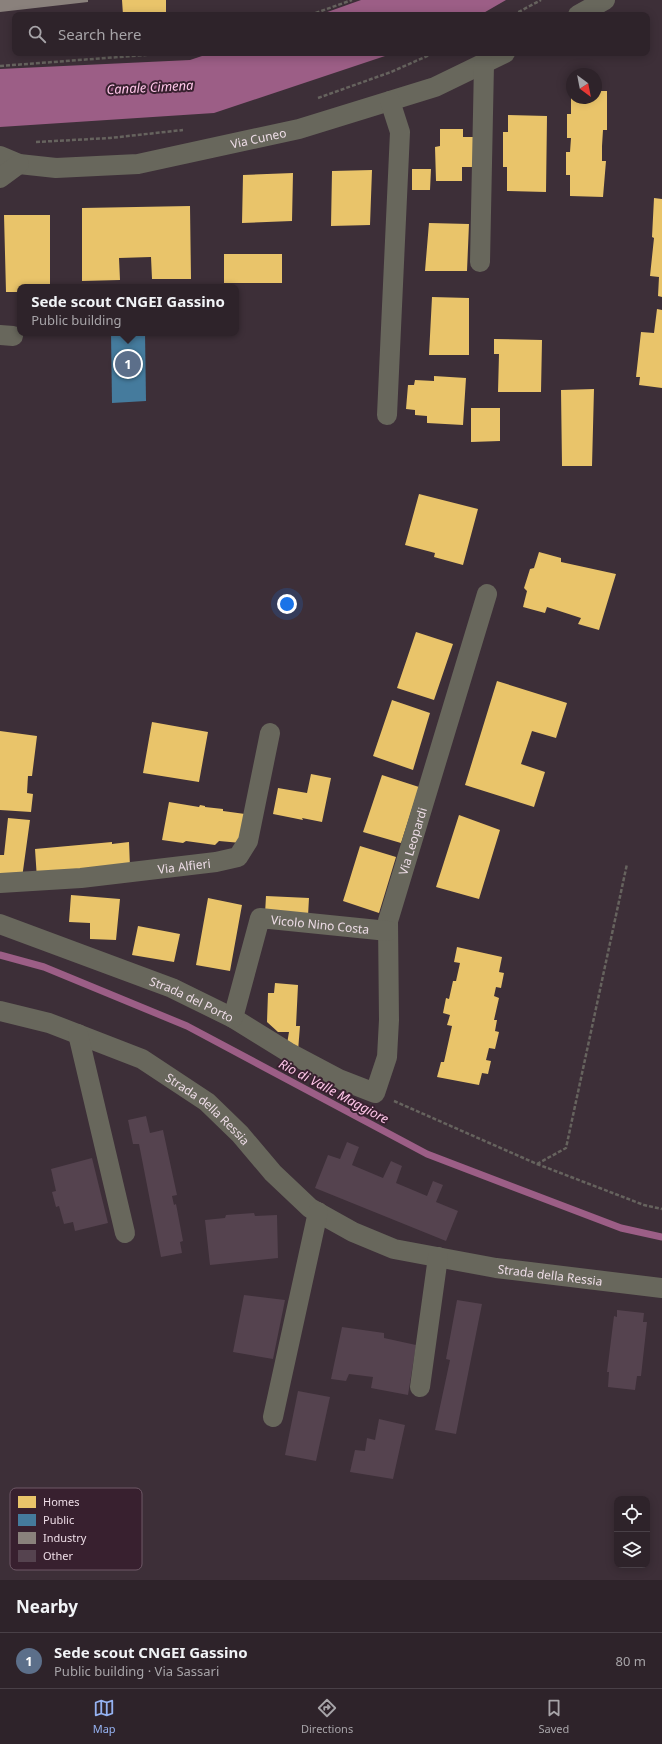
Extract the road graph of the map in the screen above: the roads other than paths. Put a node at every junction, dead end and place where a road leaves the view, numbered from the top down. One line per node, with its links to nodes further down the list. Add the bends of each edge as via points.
1 (605, 0): 2 (street)
2 (583, 12)
3 (499, 56): 4 (street, Via Cuneo)
4 (484, 64): 5 (street, Via Cuneo, via 435,87); 9 (street)
5 (390, 101): 7 (street, Via Cuneo, via 300,128 138,164 56,168); 10 (street, via 400,132)
6 (0, 156): 7 (street, Via Cuneo)
7 (19, 164): 8 (street)
8 (0, 178)
9 (480, 262)
10 (387, 415)
11 (487, 594): 15 (street, Via Leopardi, via 388,921)
12 (270, 733): 13 (street, Via Alfieri, via 248,841 238,857 216,862 82,878)
13 (0, 883)
14 (0, 924): 17 (street, Strada del Porto, via 172,988)
15 (388, 931): 17 (street, Vicolo Nino Costa, via 260,918); 19 (street, Via Leopardi, via 387,1057)
16 (0, 1011): 18 (street, Strada della Ressia, via 49,1023)
17 (233, 1018): 19 (street, Strada del Porto, via 338,1079)
18 (78, 1034): 20 (street, Strada della Ressia, via 142,1059 208,1102 273,1173 310,1208); 21 (street)
19 (375, 1092)
20 (318, 1212): 22 (street, Strada della Ressia, via 353,1232 394,1249); 25 (street)
21 (125, 1233)
22 (438, 1257): 23 (street, Strada della Ressia, via 496,1268); 24 (street)
23 (662, 1288)
24 (420, 1387)
25 (273, 1418)

